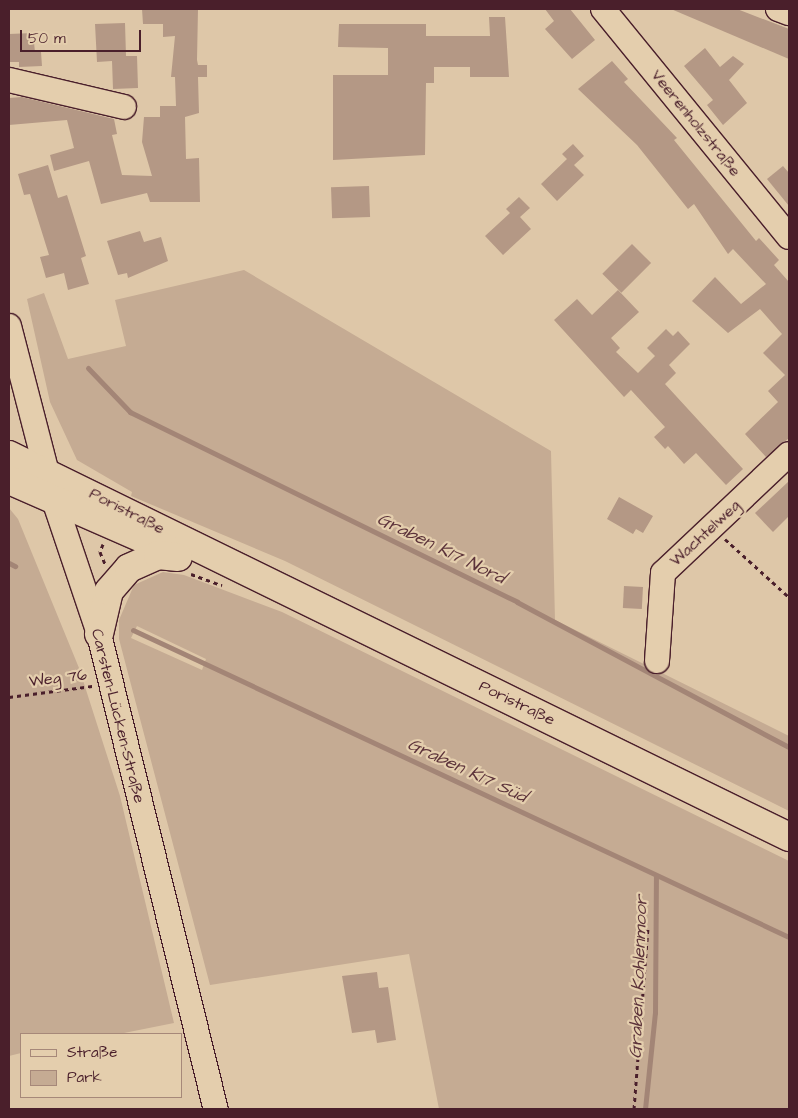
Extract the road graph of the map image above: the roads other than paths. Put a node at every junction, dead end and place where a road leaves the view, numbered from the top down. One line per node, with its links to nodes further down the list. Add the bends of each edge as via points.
1 (603, 9): 6 (street, Veerenholzstraße)
2 (778, 9): 3 (street)
3 (789, 13)
4 (9, 80): 5 (street)
5 (124, 107)
6 (789, 237)
7 (9, 326): 10 (street, Carsten-Lücken-Straße)
8 (789, 454): 16 (street, Wachtelweg, via 663,572)
9 (9, 455): 10 (main road, Poristraße)
10 (47, 471): 12 (street, Carsten-Lücken-Straße); 14 (main road, Poristraße)
11 (9, 480): 12 (main road, Poristraße)
12 (54, 500): 13 (main road, Poristraße); 15 (street, Carsten-Lücken-Straße)
13 (187, 558): 14 (main road, Poristraße); 15 (main road, via 158,555 128,568 108,591)
14 (243, 572): 17 (main road, Poristraße)
15 (98, 634): 18 (street, Carsten-Lücken-Straße)
16 (657, 661)
17 (789, 837)
18 (216, 1109)

